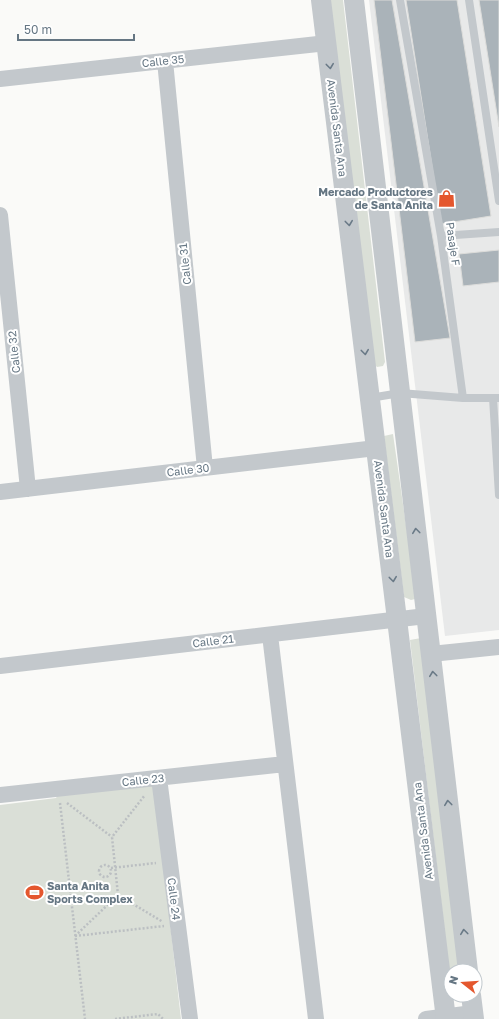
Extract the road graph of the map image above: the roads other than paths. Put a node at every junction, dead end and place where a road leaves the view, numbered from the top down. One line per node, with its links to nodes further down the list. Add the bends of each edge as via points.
1 (321, 0): 5 (street, Avenida Santa Ana)
2 (354, 0): 12 (street)
3 (400, 0): 11 (lane, Pasaje F)
4 (469, 0): 8 (lane)
5 (327, 43): 6 (street, Calle 35); 13 (street, Avenida Santa Ana, one-way to 13)
6 (165, 61): 7 (street, Calle 35); 17 (street, Calle 31)
7 (0, 79)
8 (499, 201)
9 (0, 215): 18 (street, Calle 32)
10 (499, 232): 11 (lane)
11 (441, 236): 14 (lane, Pasaje F)
12 (400, 393): 13 (lane); 14 (lane); 21 (street, one-way to 12)
13 (370, 398): 16 (street, Avenida Santa Ana)
14 (463, 398): 15 (lane)
15 (496, 398): 20 (lane)
16 (376, 448): 17 (street, Calle 30); 22 (street, Avenida Santa Ana, one-way to 22)
17 (205, 468): 18 (street, Calle 30)
18 (28, 489): 19 (street, Calle 30)
19 (0, 492)
20 (499, 495)
21 (426, 616): 22 (street, Calle 21); 25 (street)
22 (398, 620): 23 (street, Calle 21); 32 (street, Avenida Santa Ana)
23 (270, 635): 26 (street, Calle 21); 27 (street)
24 (499, 647): 25 (street)
25 (431, 654): 30 (street, one-way to 25)
26 (0, 666)
27 (285, 764): 28 (street, Calle 23); 34 (street)
28 (160, 778): 29 (street, Calle 23); 33 (street, Calle 24)
29 (0, 795)
30 (467, 963)
31 (473, 1009): 32 (street)
32 (446, 1018): 35 (street)
33 (190, 1019)
34 (316, 1019)
35 (426, 1019)

